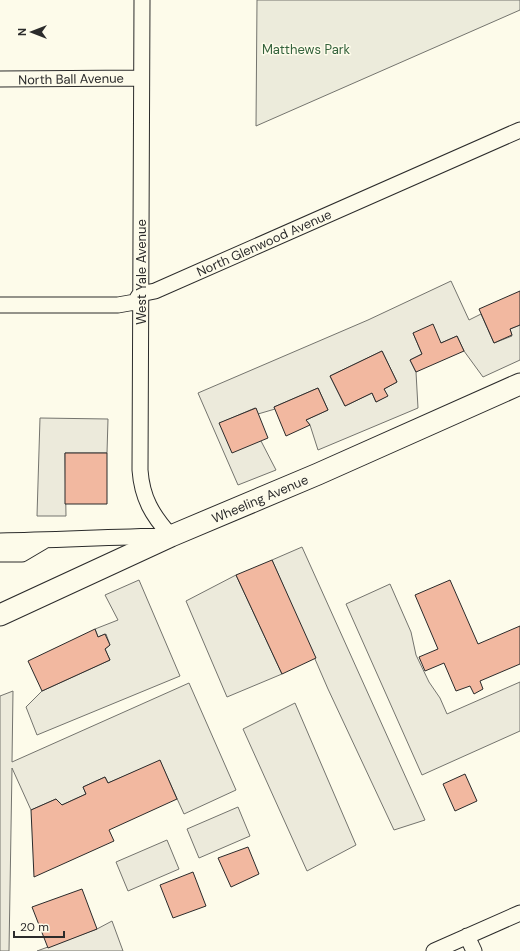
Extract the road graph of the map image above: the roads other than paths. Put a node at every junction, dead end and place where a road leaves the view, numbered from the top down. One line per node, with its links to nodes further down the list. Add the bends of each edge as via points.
1 (142, 0): 2 (street, West Yale Avenue)
2 (141, 78): 3 (street, North Ball Avenue); 5 (street, West Yale Avenue)
3 (0, 80)
4 (520, 130): 5 (street, North Glenwood Avenue, via 155,291)
5 (140, 294): 6 (street, North Glenwood Avenue, via 135,302 118,305); 8 (street, West Yale Avenue, via 141,484 150,510)
6 (0, 305)
7 (520, 384): 8 (main road, Wheeling Avenue)
8 (171, 536): 10 (street); 12 (main road, Wheeling Avenue)
9 (0, 541): 10 (street)
10 (45, 541): 11 (street, via 22,554)
11 (0, 554)
12 (0, 615)
13 (520, 913): 14 (street)
14 (467, 936): 15 (street); 16 (street)
15 (434, 951)
16 (474, 951)

